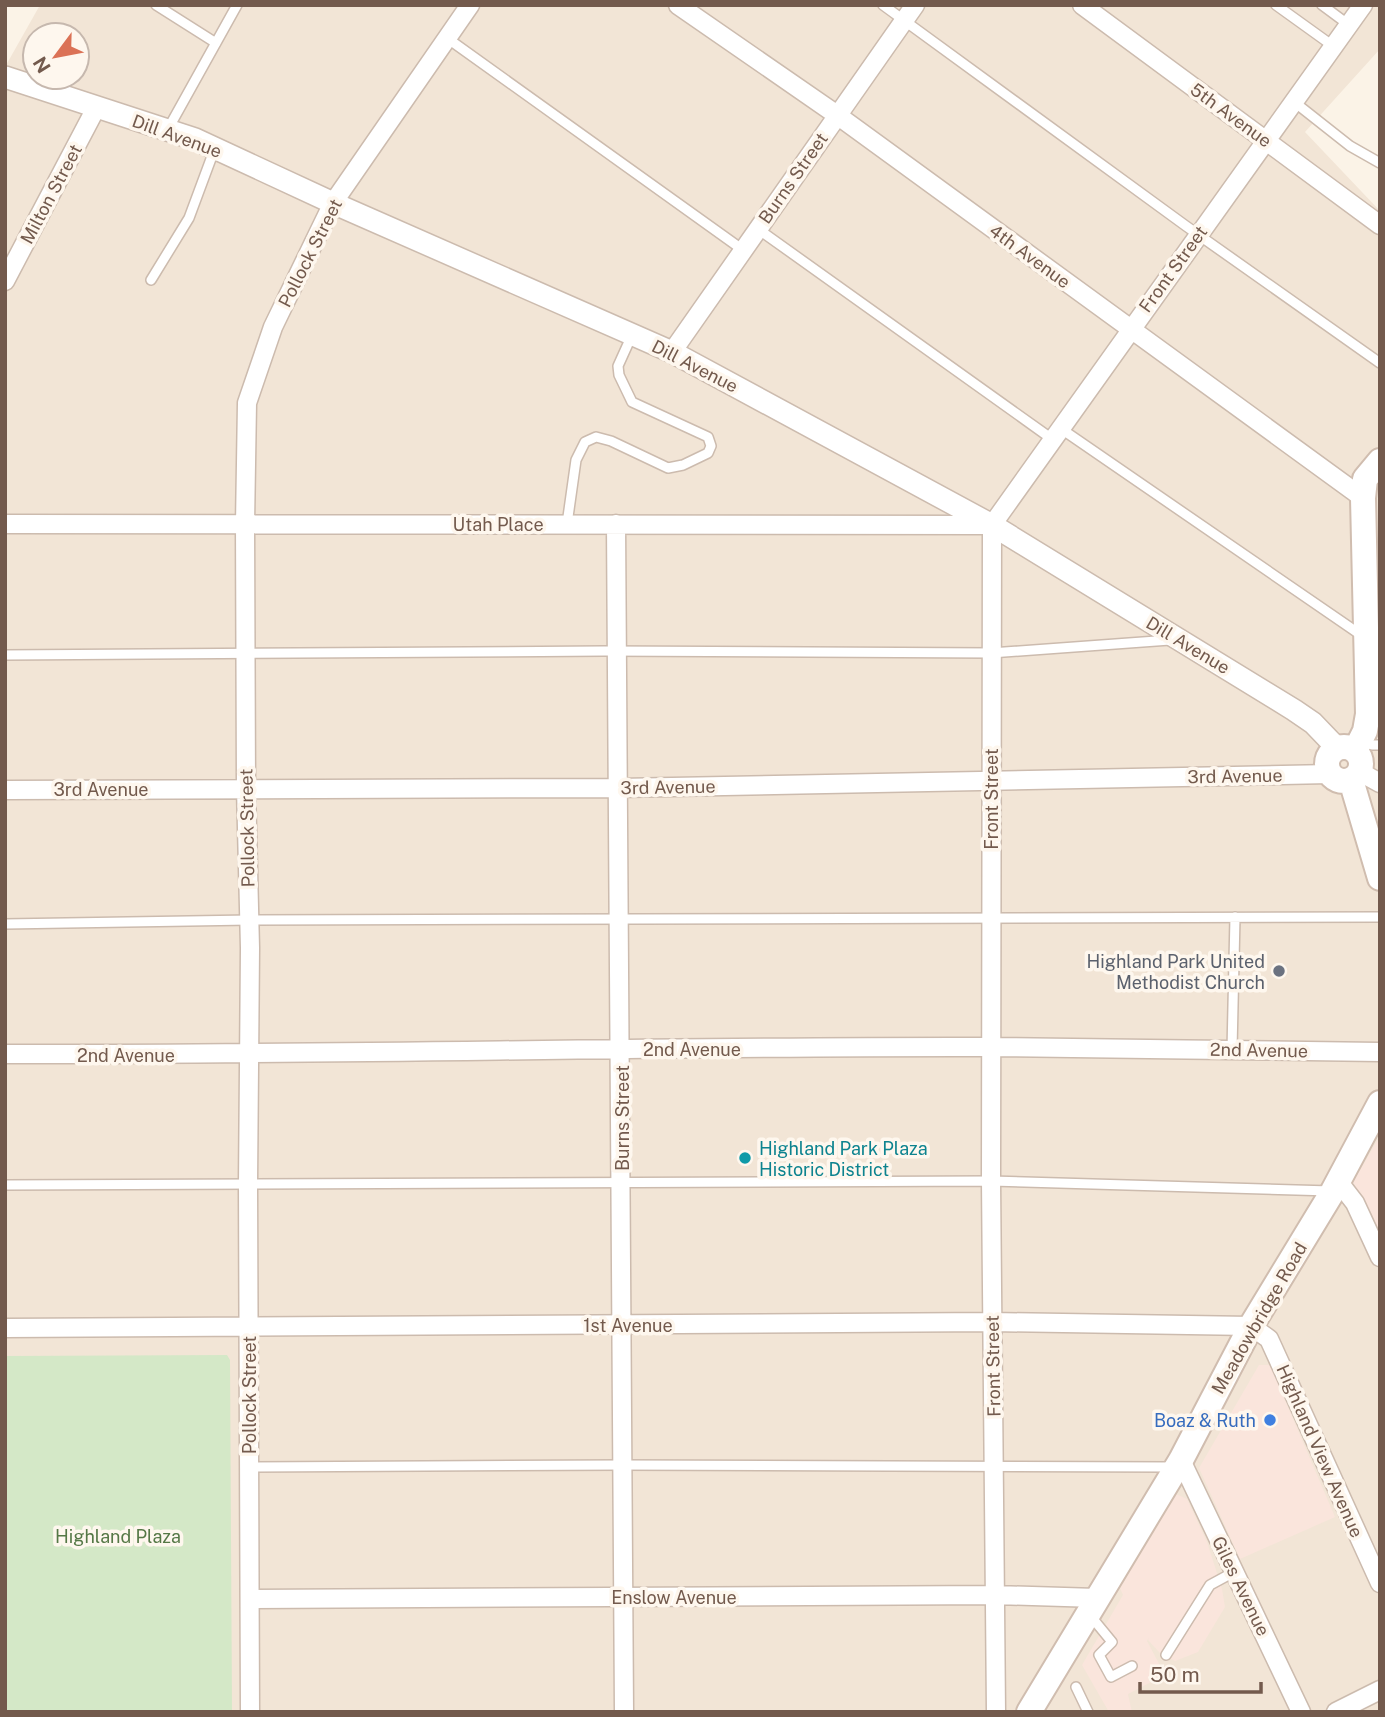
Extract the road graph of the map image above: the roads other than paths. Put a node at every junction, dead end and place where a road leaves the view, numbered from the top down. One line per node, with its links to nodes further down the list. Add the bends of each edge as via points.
1 (156, 5): 14 (lane)
2 (237, 5): 14 (lane)
3 (470, 5): 13 (street, Pollock Street)
4 (678, 5): 19 (street, 4th Avenue)
5 (883, 5): 11 (lane)
6 (915, 5): 11 (street, Burns Street)
7 (1082, 5): 21 (street, 5th Avenue)
8 (1276, 5): 15 (lane)
9 (1322, 5): 12 (lane)
10 (1363, 5): 12 (street, Front Street)
11 (904, 20): 19 (street, Burns Street); 27 (lane)
12 (1349, 24): 15 (street, Front Street)
13 (447, 38): 24 (street, Pollock Street); 28 (lane)
14 (216, 43): 20 (lane)
15 (1333, 46): 17 (street, Front Street)
16 (5, 77): 18 (street, Dill Avenue)
17 (1293, 101): 21 (street, Front Street); 23 (lane, via 1350,146)
18 (96, 108): 20 (street, Dill Avenue); 30 (street, Milton Street)
19 (836, 115): 26 (street, Burns Street); 31 (street, 4th Avenue)
20 (168, 130): 22 (street, Dill Avenue)
21 (1265, 140): 25 (street, 5th Avenue); 27 (street, Front Street)
22 (215, 149): 24 (street, Dill Avenue); 29 (lane, via 189,218)
23 (1380, 163)
24 (333, 203): 32 (street, Dill Avenue); 39 (street, Pollock Street, via 273,327 247,403)
25 (1380, 225)
26 (758, 229): 28 (street, Burns Street); 35 (lane)
27 (1197, 234): 31 (street, Front Street); 34 (lane)
28 (743, 250): 33 (street, Burns Street)
29 (151, 280)
30 (5, 281)
31 (1130, 328): 35 (street, Front Street); 37 (street, 4th Avenue)
32 (632, 335): 33 (street, Dill Avenue); 40 (lane, via 618,366 632,402 708,437 711,446 708,453 668,468 611,441 596,437 585,442 576,460)
33 (673, 352): 42 (street, Dill Avenue)
34 (1380, 363)
35 (1056, 434): 42 (street, Front Street); 43 (lane)
36 (1380, 461): 37 (main road, via 1365,480)
37 (1371, 503): 43 (main road)
38 (5, 524): 39 (street, Utah Place)
39 (245, 524): 40 (street, Utah Place); 46 (street, Pollock Street)
40 (567, 524): 41 (street, Utah Place)
41 (616, 524): 42 (street, Utah Place); 45 (street, Burns Street)
42 (992, 525): 44 (street, Dill Avenue); 47 (street, Front Street)
43 (1365, 638): 49 (main road, via 1368,714)
44 (1179, 640): 47 (lane); 49 (street, Dill Avenue, via 1304,717)
45 (618, 651): 46 (lane); 47 (lane); 52 (street, Burns Street)
46 (245, 653): 48 (lane); 51 (street, Pollock Street)
47 (992, 653): 50 (street, Front Street)
48 (5, 655)
49 (1357, 761): 50 (street, 3rd Avenue); 54 (main road)
50 (991, 781): 52 (street, 3rd Avenue); 57 (street, Front Street)
51 (246, 788): 52 (street, 3rd Avenue); 53 (street, 3rd Avenue); 58 (street, Pollock Street)
52 (619, 788): 59 (street, Burns Street)
53 (5, 790)
54 (1380, 878)
55 (1235, 917): 56 (lane); 57 (lane); 63 (lane)
56 (1380, 917)
57 (992, 918): 59 (lane); 61 (street, Front Street)
58 (250, 920): 59 (lane); 60 (lane); 66 (street, Pollock Street)
59 (621, 920): 62 (street, Burns Street)
60 (5, 924)
61 (993, 1047): 62 (street, 2nd Avenue); 63 (street, 2nd Avenue); 68 (street, Front Street)
62 (621, 1049): 66 (street, 2nd Avenue); 69 (street, Burns Street)
63 (1232, 1050): 64 (street, 2nd Avenue)
64 (1380, 1052)
65 (5, 1054): 66 (street, 2nd Avenue)
66 (249, 1055): 71 (street, Pollock Street)
67 (1380, 1103): 72 (main road, Meadowbridge Road)
68 (991, 1181): 69 (lane); 72 (lane); 74 (street, Front Street)
69 (622, 1184): 71 (lane); 75 (street, Burns Street)
70 (5, 1185): 71 (lane)
71 (248, 1185): 77 (street, Pollock Street)
72 (1336, 1186): 73 (street, via 1355,1203); 76 (main road, Meadowbridge Road)
73 (1380, 1257)
74 (993, 1322): 75 (street, 1st Avenue); 76 (street, 1st Avenue); 81 (street, Front Street)
75 (623, 1325): 77 (street, 1st Avenue); 80 (street, Burns Street)
76 (1251, 1326): 79 (main road, Meadowbridge Road); 84 (street, Highland View Avenue, via 1269,1339)
77 (249, 1327): 78 (street, 1st Avenue); 82 (street, Pollock Street)
78 (5, 1328)
79 (1178, 1463): 81 (lane); 83 (street, Giles Avenue); 88 (main road, Meadowbridge Road)
80 (622, 1465): 81 (lane); 82 (lane); 86 (street, Burns Street)
81 (995, 1465): 85 (street, Front Street)
82 (250, 1467): 87 (street, Pollock Street)
83 (1234, 1572): 89 (lane, via 1210,1585); 98 (street, Giles Avenue)
84 (1380, 1583)
85 (996, 1595): 86 (street, Enslow Avenue); 88 (street, Enslow Avenue); 96 (street, Front Street)
86 (625, 1598): 87 (street, Enslow Avenue); 95 (street, Burns Street)
87 (251, 1599): 94 (street, Pollock Street)
88 (1092, 1605): 90 (lane, via 1112,1642 1098,1655 1111,1677); 93 (main road, Meadowbridge Road)
89 (1166, 1655)
90 (1132, 1666)
91 (1076, 1687): 97 (lane)
92 (1380, 1690): 99 (street)
93 (1031, 1710)
94 (250, 1712)
95 (624, 1712)
96 (996, 1712)
97 (1088, 1712)
98 (1301, 1712)
99 (1336, 1712)

